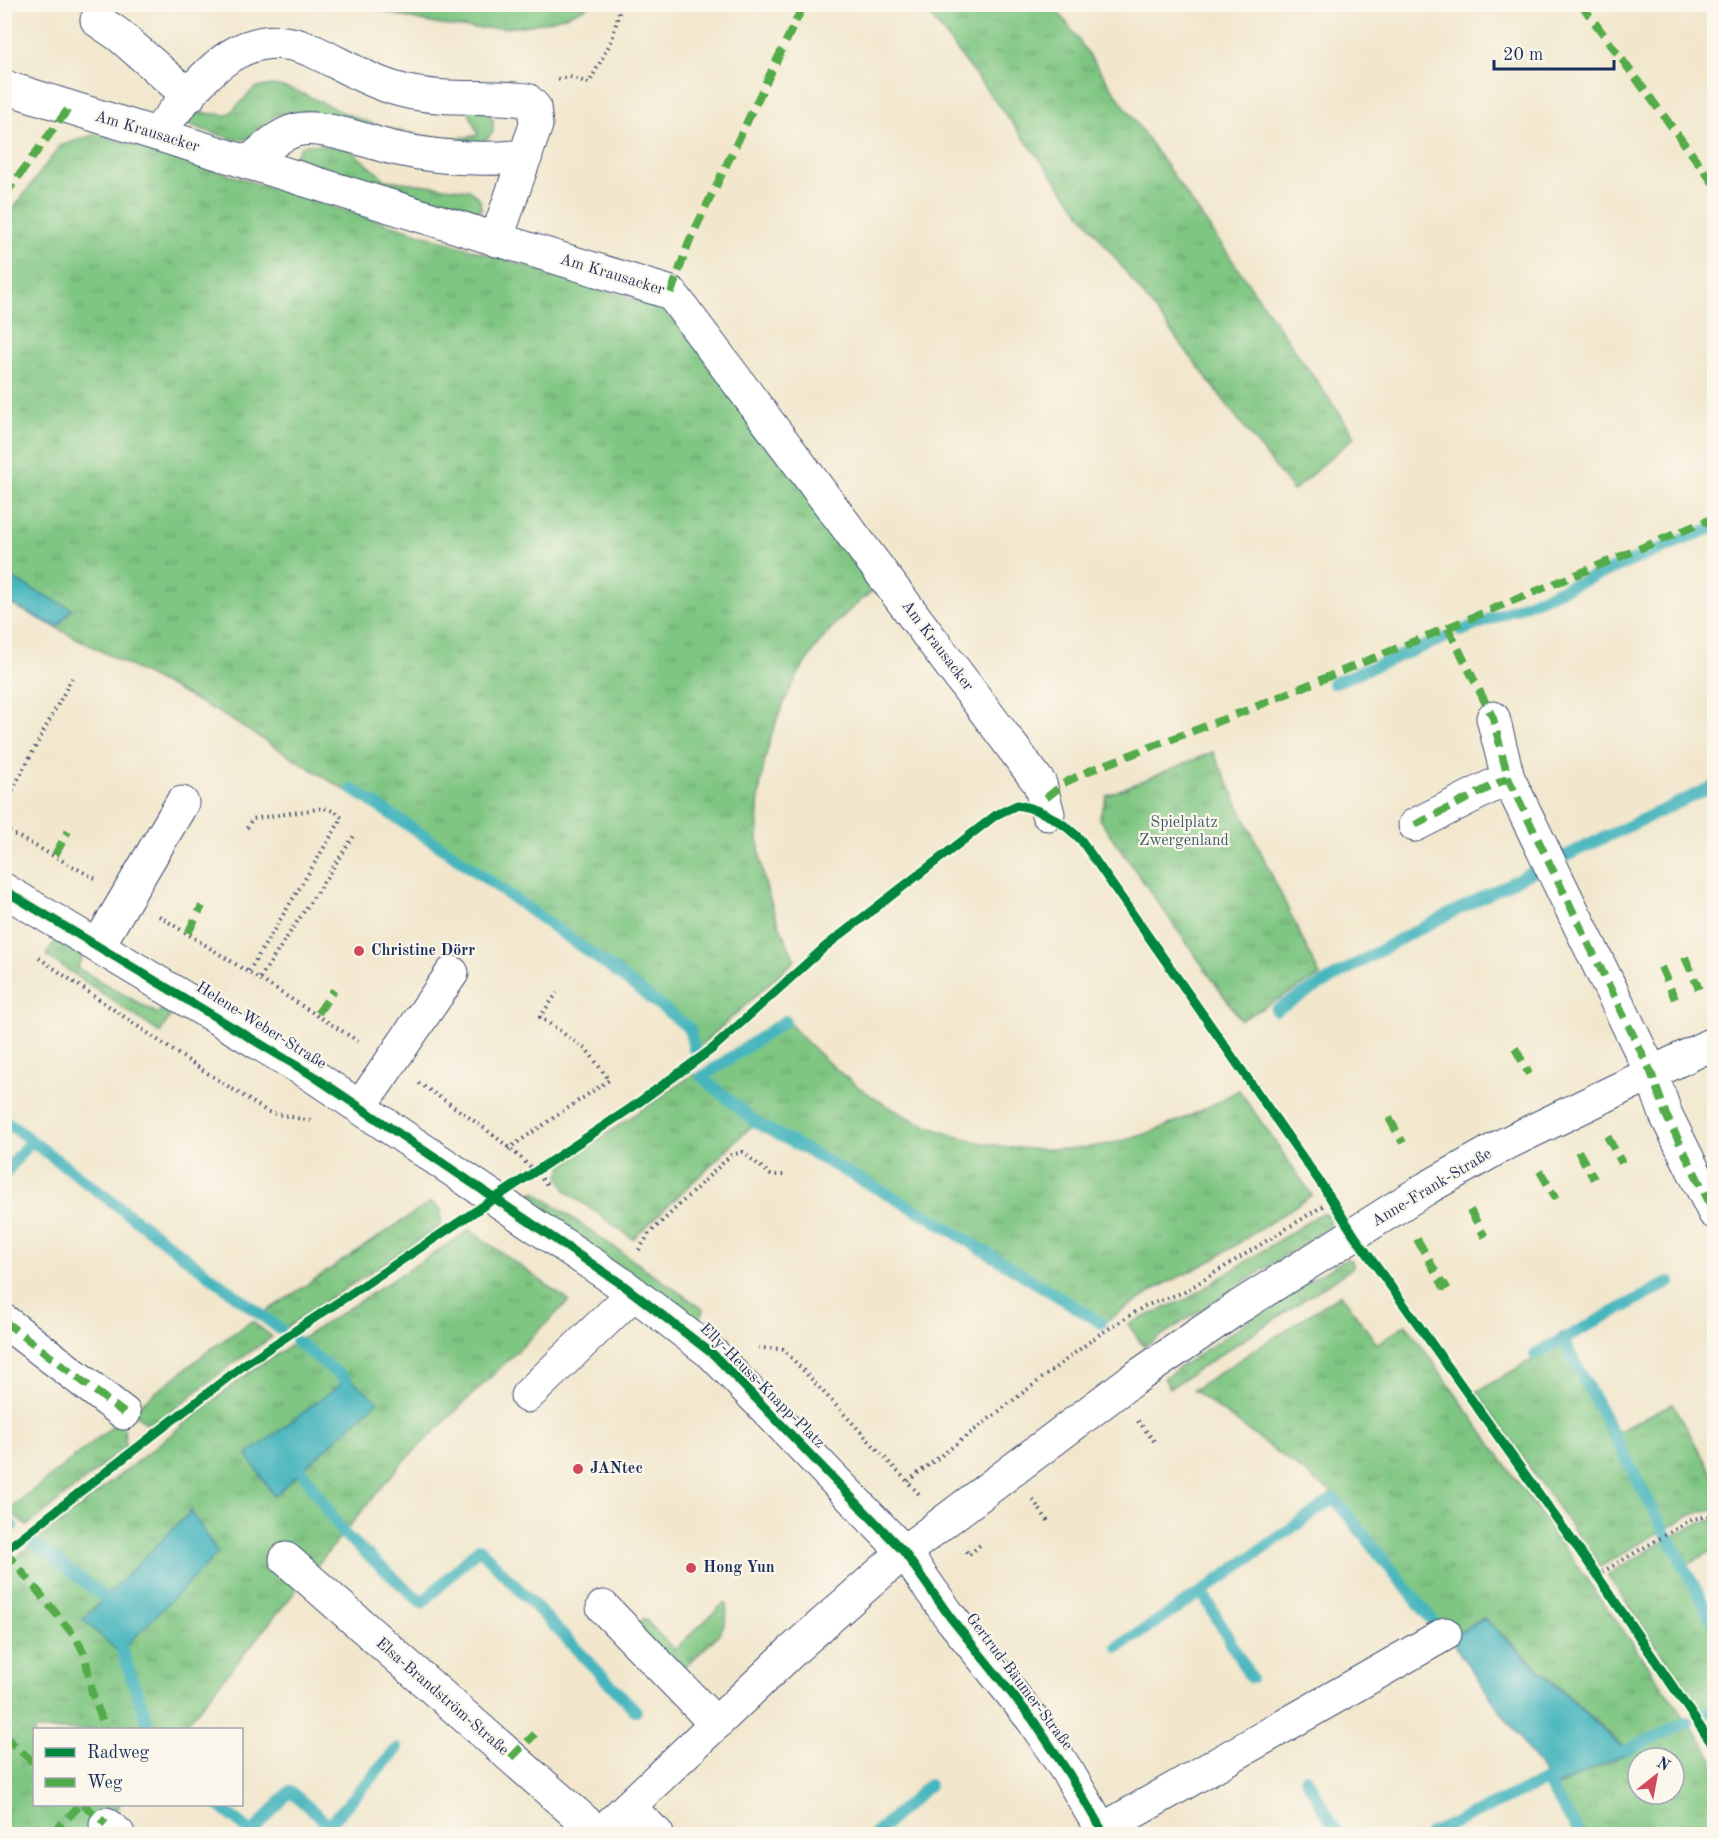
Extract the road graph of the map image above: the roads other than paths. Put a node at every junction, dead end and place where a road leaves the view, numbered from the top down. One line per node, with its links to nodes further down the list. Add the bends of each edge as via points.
1 (97, 20): 3 (street)
2 (4, 87): 4 (street, Am Krausacker)
3 (189, 96): 4 (street); 5 (street, via 226,57 244,47 266,42 310,50 375,82 406,92 515,98 531,103 536,124)
4 (156, 134): 6 (street, Am Krausacker)
5 (526, 156): 6 (street, via 492,160 432,155 303,129 278,138); 7 (street)
6 (248, 163): 7 (street, Am Krausacker)
7 (496, 240): 11 (street, Am Krausacker, via 671,293 1040,784)
8 (1493, 718): 9 (street)
9 (1508, 778): 12 (street); 17 (street)
10 (182, 803): 14 (street)
11 (1048, 814)
12 (1415, 825)
13 (5, 892): 14 (street, Helene-Weber-Straße)
14 (99, 944): 18 (street, Helene-Weber-Straße)
15 (442, 970): 18 (street)
16 (1714, 1043): 17 (street, Anne-Frank-Straße)
17 (1651, 1072): 20 (street, via 1666,1115); 25 (street, Anne-Frank-Straße, via 1503,1145 1427,1188 1240,1306 1132,1380)
18 (352, 1101): 19 (street, Helene-Weber-Straße)
19 (495, 1199): 21 (street, Elly-Heuss-Knapp-Platz)
20 (1714, 1212)
21 (634, 1293): 23 (street); 25 (street, Elly-Heuss-Knapp-Platz, via 714,1356)
22 (4, 1321): 24 (street)
23 (527, 1396)
24 (124, 1413)
25 (904, 1552): 29 (street, Elsa-Brandström-Straße); 31 (street, Gertrud-Bäumer-Straße, via 950,1617 1033,1720)
26 (286, 1559): 32 (street, Elsa-Brandström-Straße)
27 (603, 1607): 29 (street)
28 (1445, 1634): 31 (street, Gertrud-Bäumer-Straße)
29 (716, 1724): 30 (street, Elsa-Brandström-Straße)
30 (628, 1807): 32 (street, Elsa-Brandström-Straße); 33 (street)
31 (1103, 1832)
32 (600, 1834)
33 (657, 1834)

